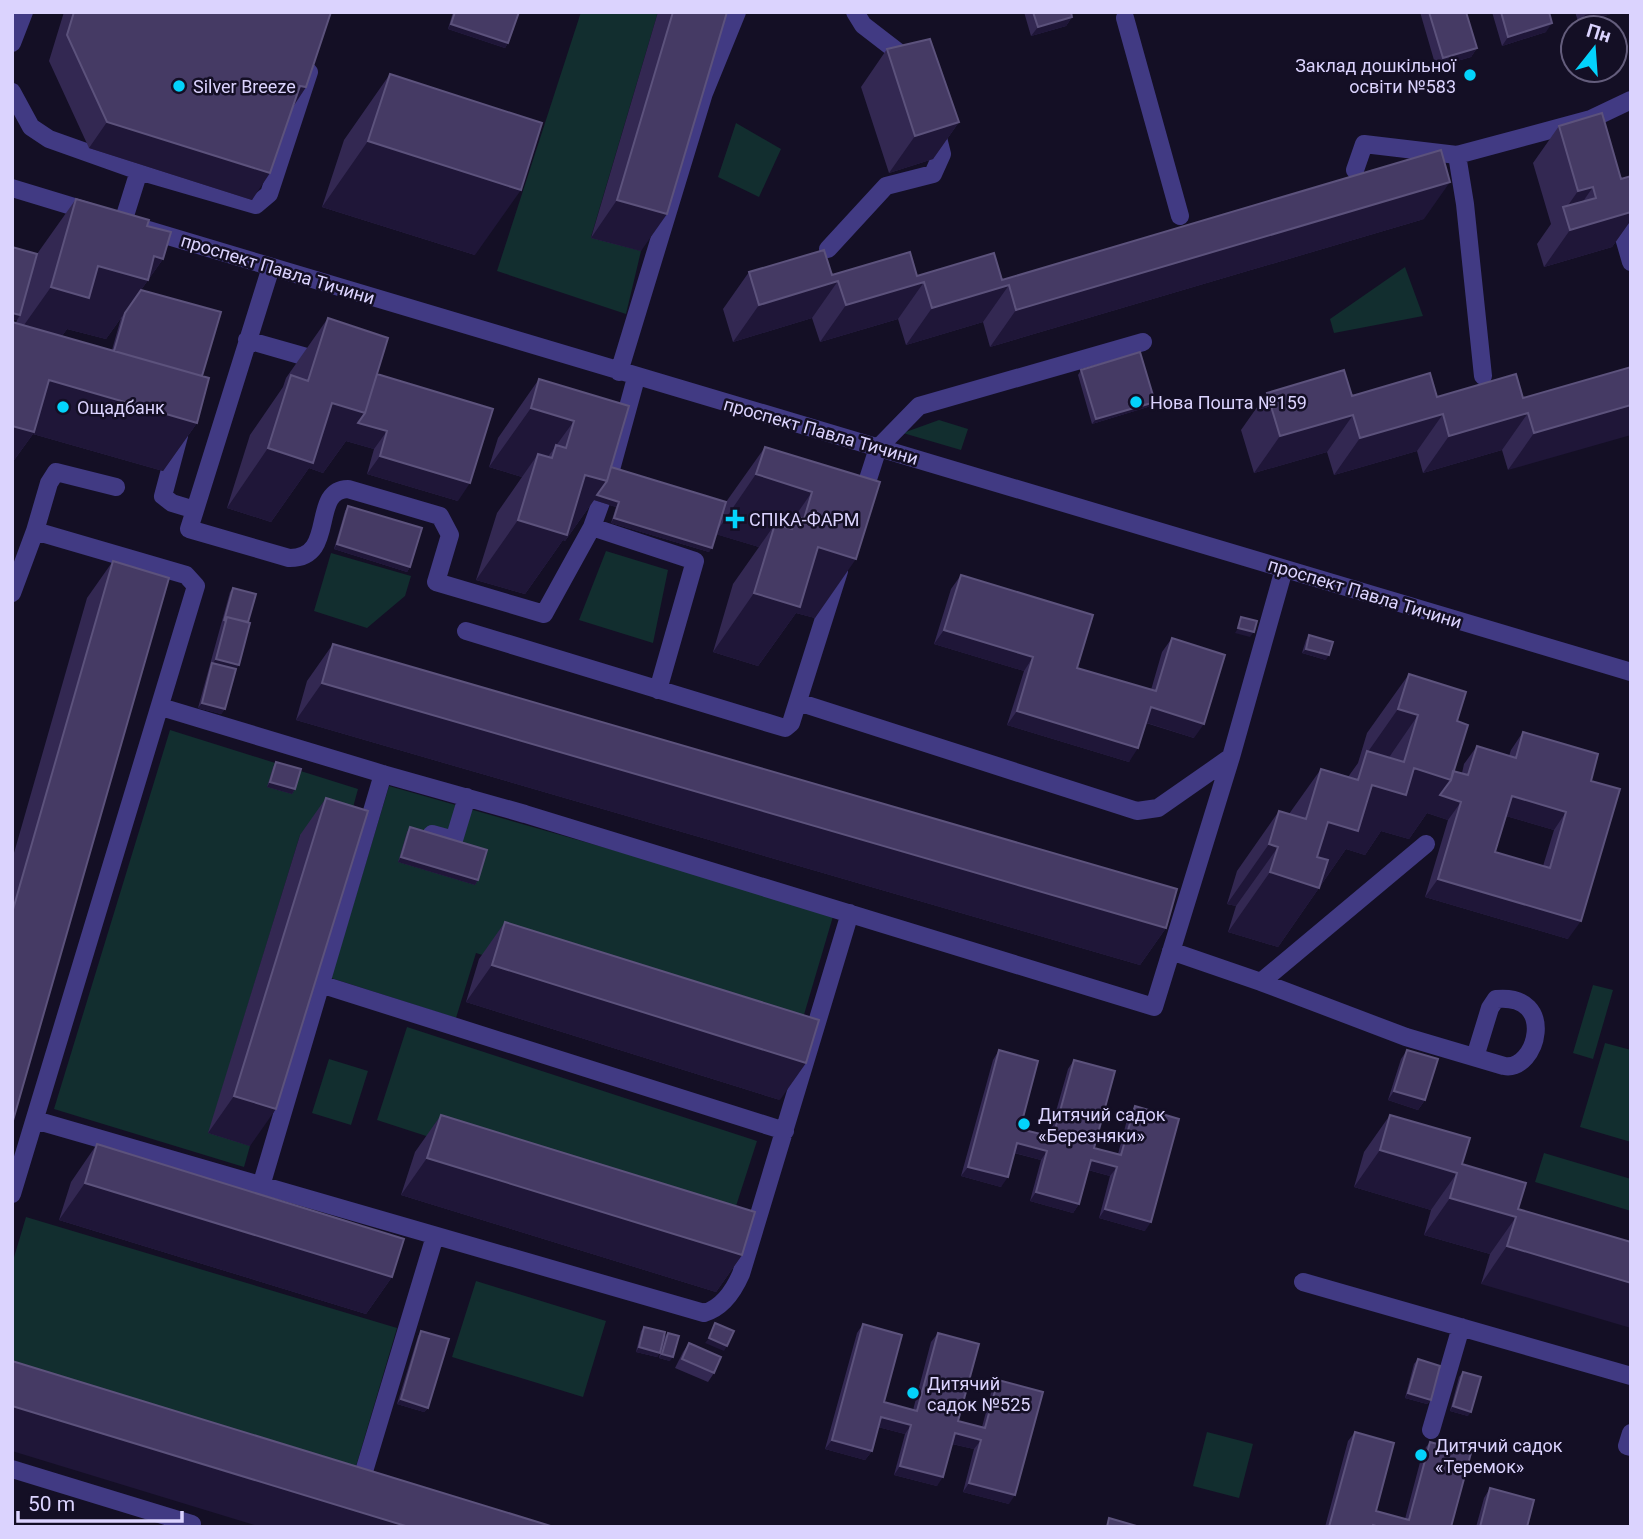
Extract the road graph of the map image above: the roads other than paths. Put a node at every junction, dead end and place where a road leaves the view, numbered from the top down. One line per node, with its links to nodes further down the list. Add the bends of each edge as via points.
1 (24, 12): 5 (street)
2 (737, 12): 24 (street, via 704,93)
3 (855, 12): 7 (street, via 863,25 920,68)
4 (1125, 18): 16 (street)
5 (12, 43)
6 (316, 51): 13 (street, via 264,201 246,204)
7 (923, 80)
8 (12, 92): 13 (street, via 39,134)
9 (1631, 100): 11 (street, via 1593,125)
10 (929, 104): 18 (street, via 942,154 933,174 886,186)
11 (1457, 155): 12 (street, via 1364,144); 25 (street)
12 (1355, 170)
13 (139, 171): 17 (street)
14 (12, 188): 17 (street, проспект Павла Тичини)
15 (1613, 197): 19 (street)
16 (1180, 216)
17 (123, 222): 20 (street, проспект Павла Тичини)
18 (828, 249)
19 (1631, 262)
20 (271, 267): 21 (street); 24 (street, проспект Павла Тичини)
21 (247, 340): 23 (street); 32 (street)
22 (1143, 342): 28 (street, via 919,406)
23 (337, 365)
24 (619, 372): 26 (street, проспект Павла Тичини)
25 (1483, 376)
26 (636, 377): 28 (street, проспект Павла Тичини); 29 (street)
27 (183, 422): 32 (street, via 163,496)
28 (878, 447): 33 (street); 37 (street, проспект Павла Тичини)
29 (610, 472)
30 (116, 487): 35 (street, via 56,472 48,483)
31 (601, 502): 34 (street)
32 (195, 510): 34 (street, via 189,529 300,559 315,548 334,492 348,489 440,516 450,535 436,582 544,614)
33 (856, 518)
34 (592, 527): 41 (street, via 695,561)
35 (35, 531): 38 (street); 43 (street, via 192,580 196,594)
36 (843, 558): 42 (street)
37 (1284, 569): 40 (street, проспект Павла Тичини); 44 (street)
38 (12, 593)
39 (466, 631): 41 (street)
40 (1631, 672)
41 (658, 690): 42 (street, via 782,728 791,723)
42 (798, 702): 44 (street, via 1137,811 1158,808)
43 (161, 707): 45 (street); 54 (street)
44 (1231, 757): 50 (street)
45 (383, 774): 46 (street); 52 (street)
46 (467, 797): 47 (street, via 454,840); 49 (street)
47 (416, 829)
48 (1426, 844): 51 (street)
49 (850, 913): 50 (street, via 1154,1007); 55 (street)
50 (1171, 951): 51 (street)
51 (1261, 982): 53 (street, via 1406,1037)
52 (320, 984): 55 (street); 56 (street)
53 (1475, 1057)
54 (35, 1120): 56 (street); 57 (street)
55 (785, 1131): 58 (street, via 741,1274 711,1311 697,1312)
56 (261, 1186): 58 (street)
57 (12, 1194)
58 (435, 1236): 66 (street)
59 (1303, 1282): 60 (street)
60 (1461, 1327): 61 (street); 62 (street)
61 (1631, 1376)
62 (1431, 1430)
63 (1631, 1433): 64 (street, via 1627,1446)
64 (1631, 1447)
65 (12, 1469): 67 (street)
66 (359, 1488)
67 (191, 1527)

